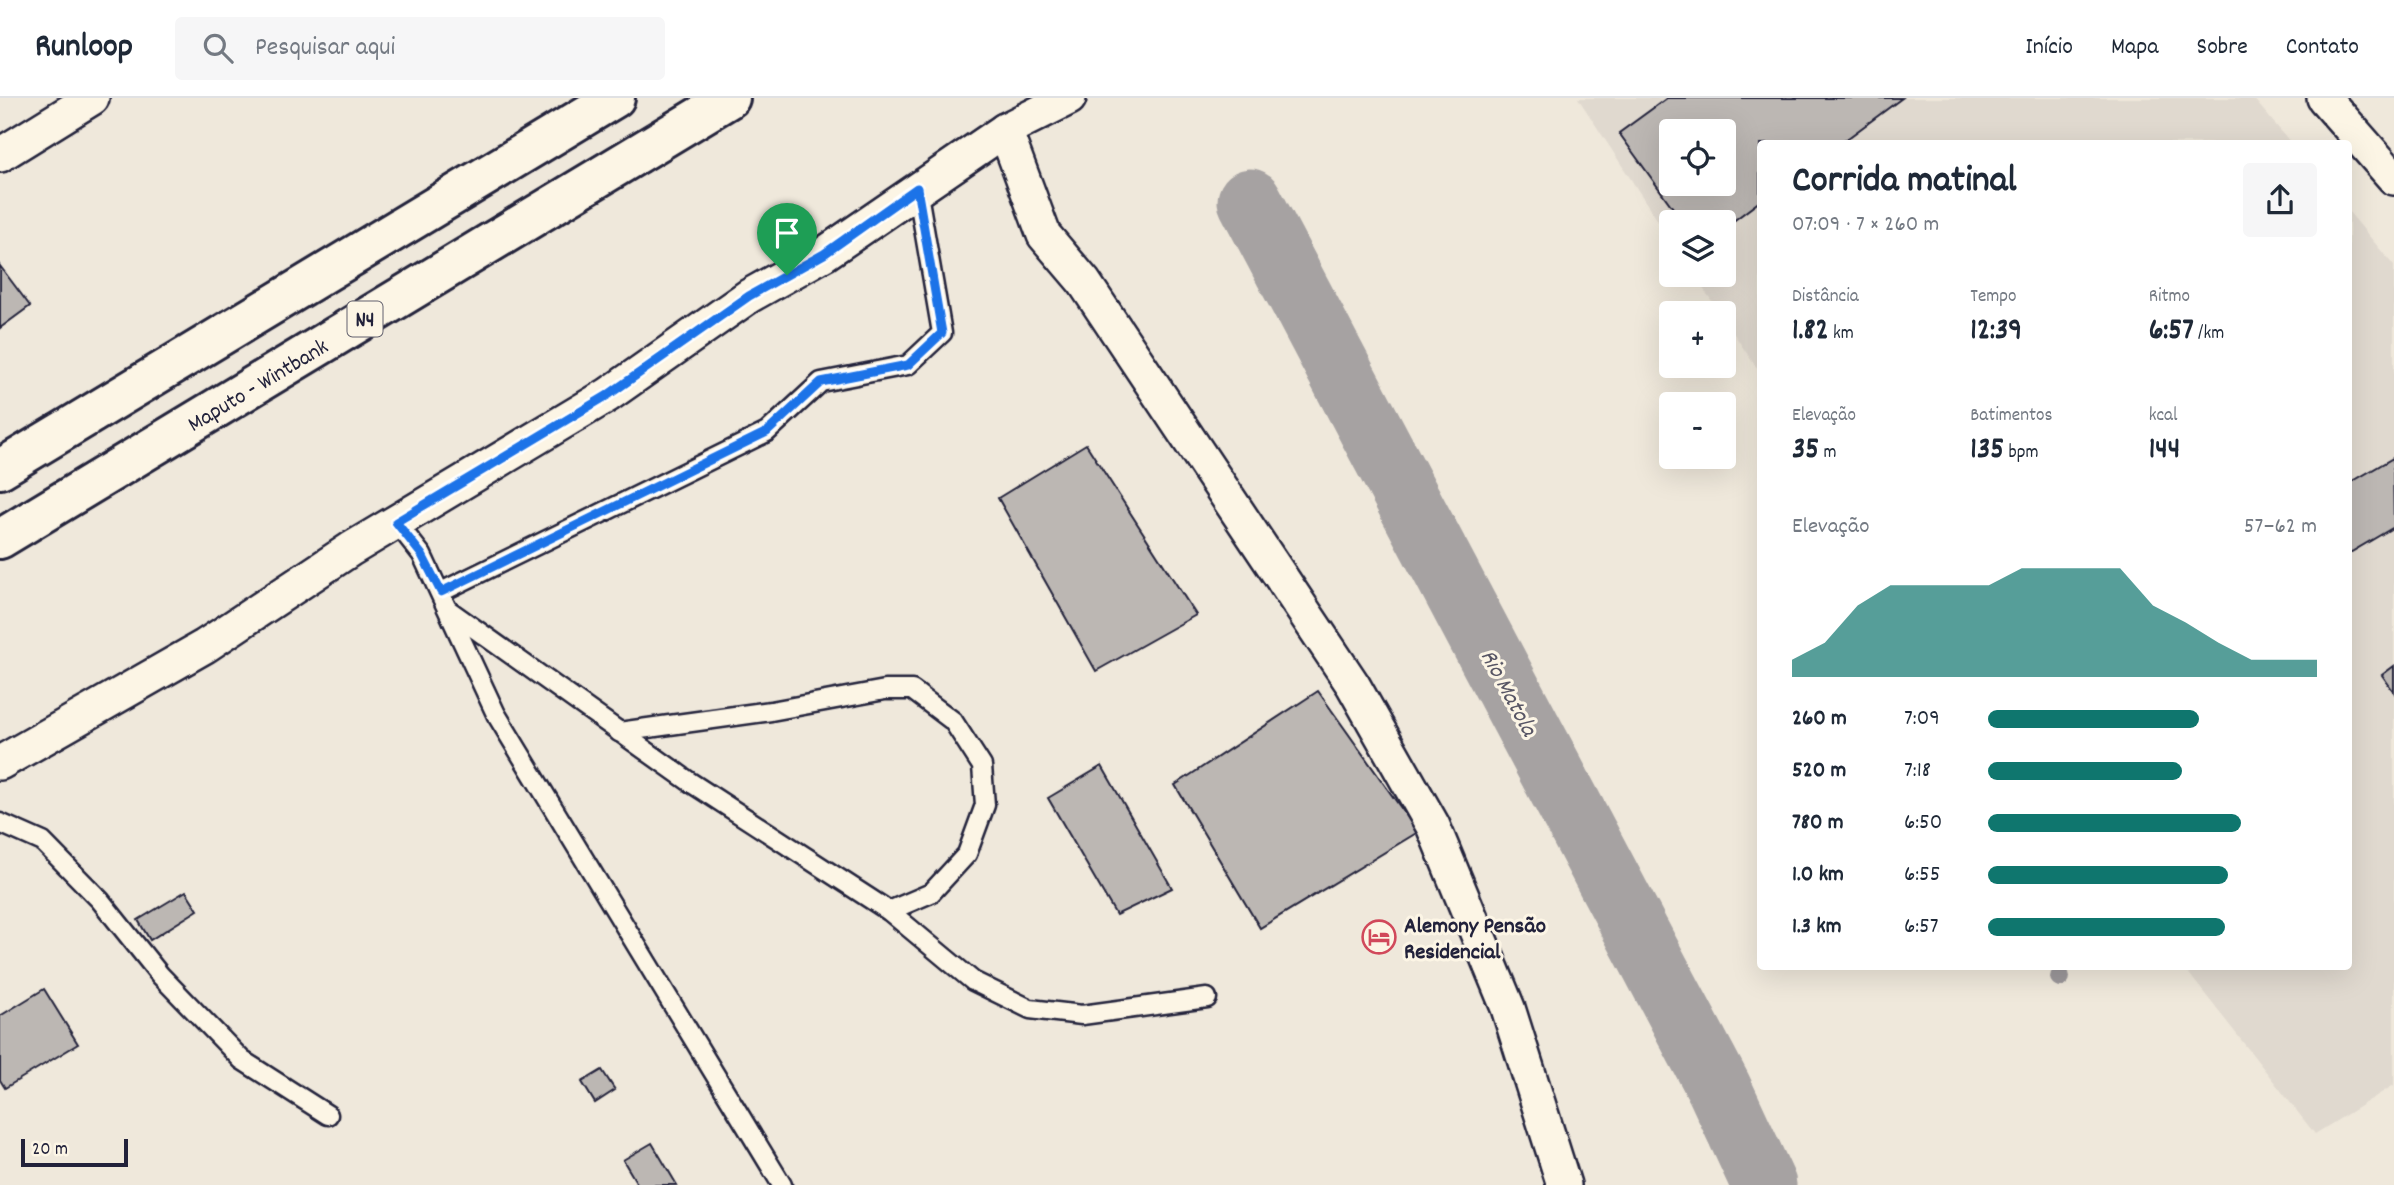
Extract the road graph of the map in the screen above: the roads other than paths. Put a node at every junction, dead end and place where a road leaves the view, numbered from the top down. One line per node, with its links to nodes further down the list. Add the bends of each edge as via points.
1 (92, 98): 7 (street)
2 (615, 98): 10 (highway)
3 (730, 98): 12 (highway, Maputo - Wintbank / N4)
4 (1069, 98): 6 (street)
5 (2324, 98): 8 (street)
6 (1005, 130): 9 (street); 22 (street, via 1044,234 1084,282 1353,685 1433,825 1508,1008)
7 (0, 155)
8 (2394, 178)
9 (917, 188): 11 (street, via 824,254 749,296 608,395); 13 (lane, via 942,333 908,365 821,382 767,432)
10 (0, 469)
11 (396, 522): 13 (lane, via 422,555); 16 (street, via 205,646)
12 (0, 539)
13 (441, 592): 14 (lane)
14 (450, 611): 15 (lane); 21 (lane, via 496,714)
15 (619, 732): 18 (lane); 18 (lane, via 884,690 912,690 953,721 982,766 985,805 967,854 931,893)
16 (0, 763)
17 (0, 823): 20 (lane, via 43,842 242,1060)
18 (889, 911): 19 (lane, via 973,981 1030,1009 1082,1015)
19 (1207, 999)
20 (328, 1115)
21 (782, 1185)
22 (1564, 1185)

